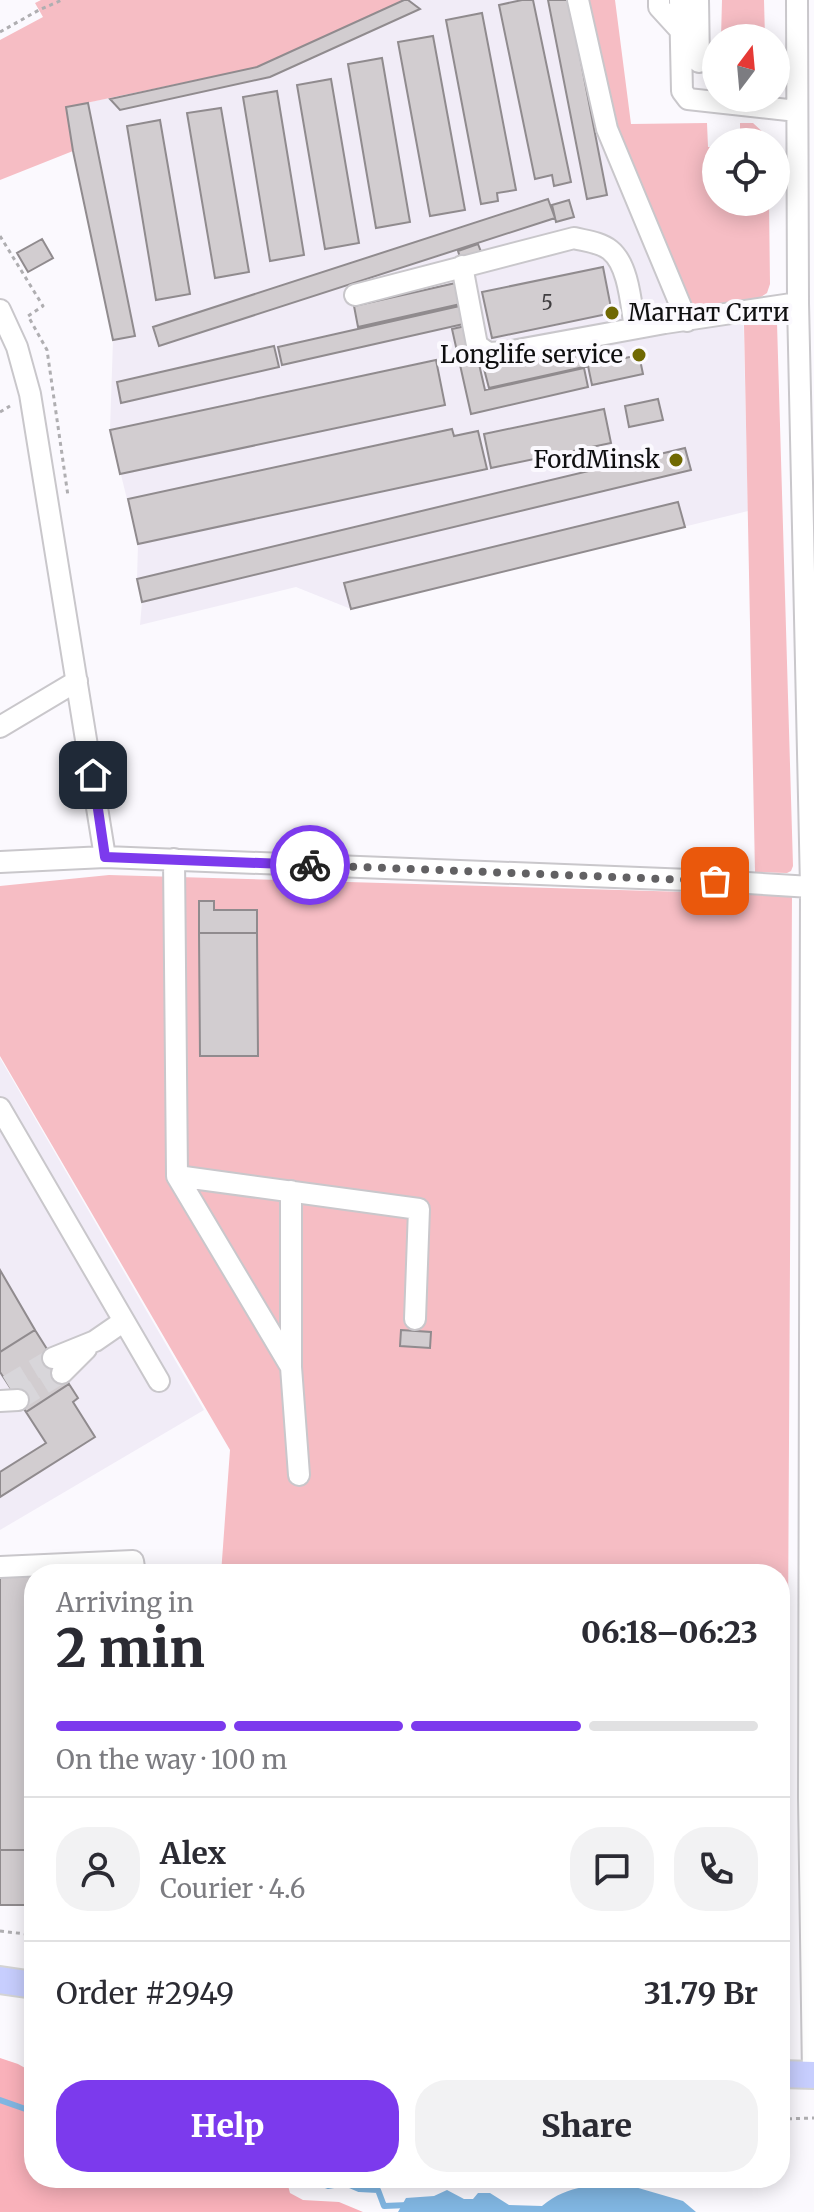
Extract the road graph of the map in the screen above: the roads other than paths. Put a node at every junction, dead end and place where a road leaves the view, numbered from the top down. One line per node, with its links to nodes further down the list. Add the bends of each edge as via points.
1 (578, 0): 15 (street, via 607,129)
2 (659, 0): 6 (street, via 659,7)
3 (680, 0): 6 (street)
4 (698, 0): 7 (street)
5 (797, 0): 9 (street)
6 (680, 30): 7 (street)
7 (699, 62): 10 (street, via 682,91 688,99)
8 (790, 73): 9 (street)
9 (797, 74): 10 (street)
10 (797, 111): 13 (street)
11 (462, 266): 12 (street); 16 (street, via 574,238 597,243 622,264); 16 (street, via 477,345 488,353)
12 (355, 295)
13 (798, 303): 15 (street); 22 (street)
14 (0, 310): 17 (street, via 30,394)
15 (687, 321): 16 (street)
16 (635, 328)
17 (77, 681): 18 (street); 19 (street)
18 (0, 727)
19 (105, 857): 20 (street); 21 (street)
20 (174, 859): 22 (street); 24 (street)
21 (0, 862)
22 (811, 887): 39 (street, via 809,1798)
23 (0, 1108): 27 (street)
24 (177, 1176): 25 (street); 29 (street)
25 (291, 1191): 26 (street, via 419,1209); 29 (street)
26 (415, 1319)
27 (124, 1321): 28 (street); 30 (street)
28 (58, 1366)
29 (291, 1367): 31 (street)
30 (159, 1381)
31 (299, 1475)
32 (66, 1564): 33 (street)
33 (133, 1564)
34 (24, 1566): 35 (street)
35 (0, 1567)
36 (0, 1980): 37 (main road)
37 (24, 1984)
38 (790, 2074): 39 (main road)
39 (814, 2075)

